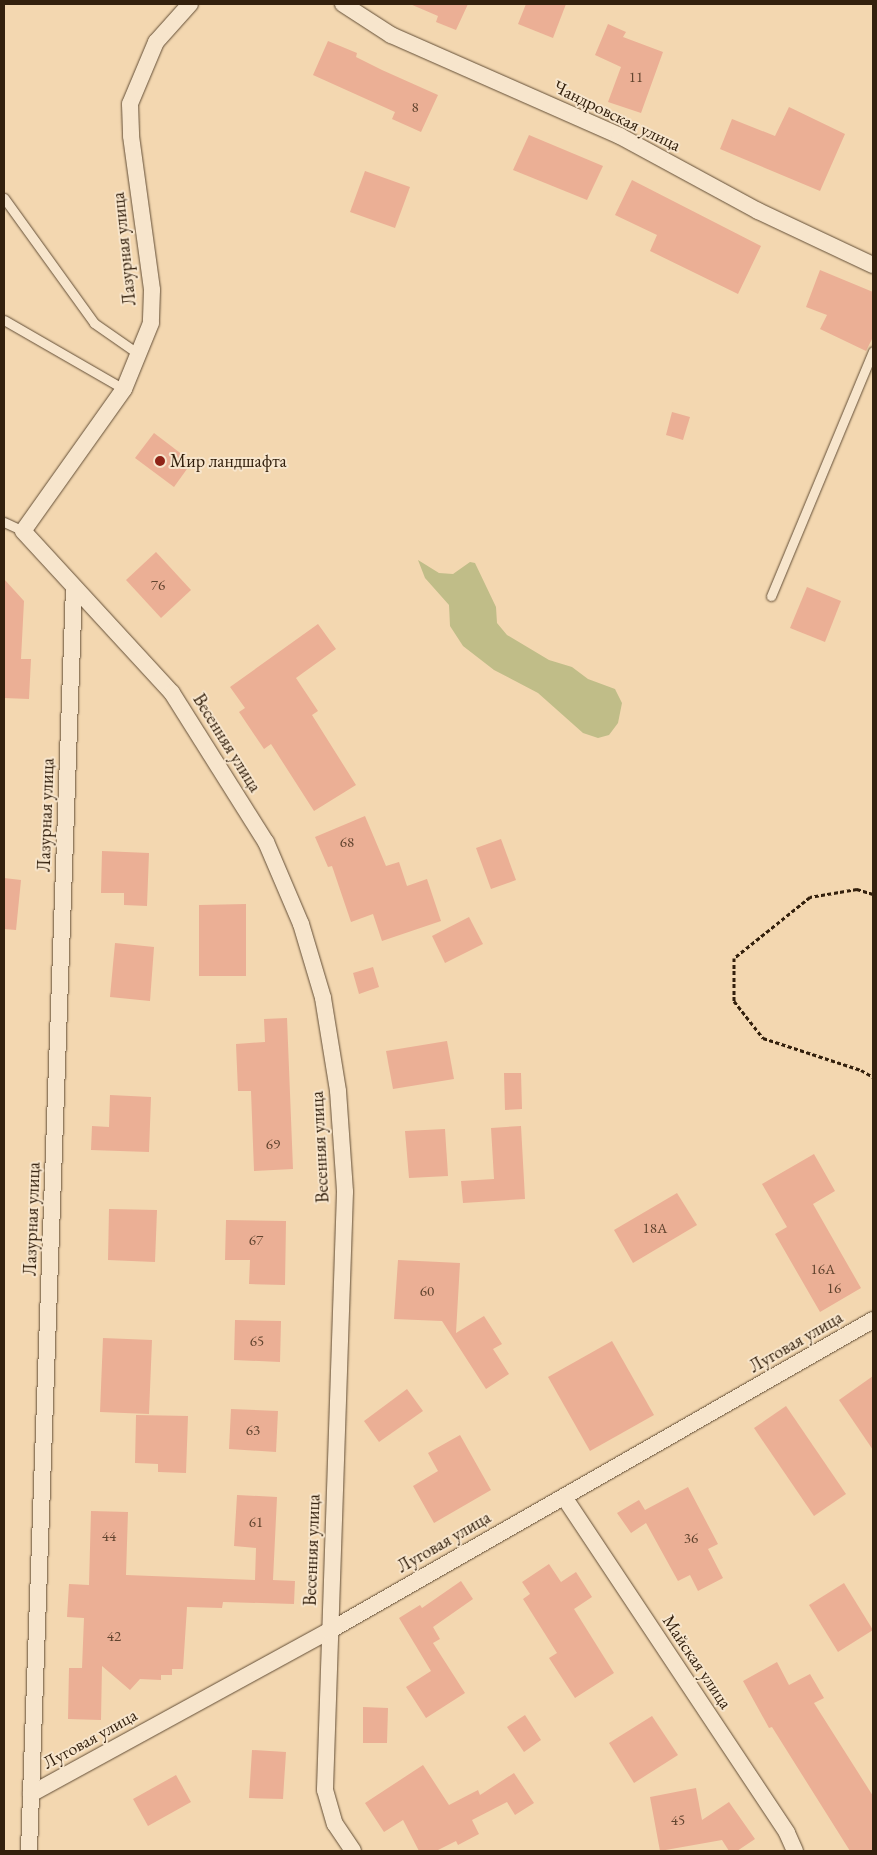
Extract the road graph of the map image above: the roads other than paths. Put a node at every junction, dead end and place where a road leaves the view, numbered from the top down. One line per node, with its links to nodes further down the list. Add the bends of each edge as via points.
1 (190, 4): 7 (street, Лазурная улица, via 156,42 130,104 130,136 152,290 151,323)
2 (343, 4): 4 (street, Чандровская улица, via 392,34 620,136 758,211)
3 (4, 198): 7 (lane, via 94,323)
4 (873, 265)
5 (4, 320): 8 (lane)
6 (873, 350): 12 (lane)
7 (140, 356): 8 (street, Лазурная улица)
8 (124, 389): 10 (street, Лазурная улица)
9 (4, 522): 10 (lane)
10 (23, 530): 11 (street, Весенняя улица)
11 (74, 589): 15 (street, Весенняя улица, via 172,693 266,842 301,924 323,998 338,1091 345,1192); 16 (street, Лазурная улица)
12 (771, 596)
13 (873, 1320): 14 (street, Луговая улица)
14 (564, 1497): 15 (street, Луговая улица); 19 (street, Майская улица, via 781,1824)
15 (329, 1631): 16 (street, Луговая улица); 18 (street, Весенняя улица, via 326,1790 335,1824)
16 (31, 1794): 17 (street, Лазурная улица)
17 (29, 1851)
18 (353, 1851)
19 (795, 1851)

